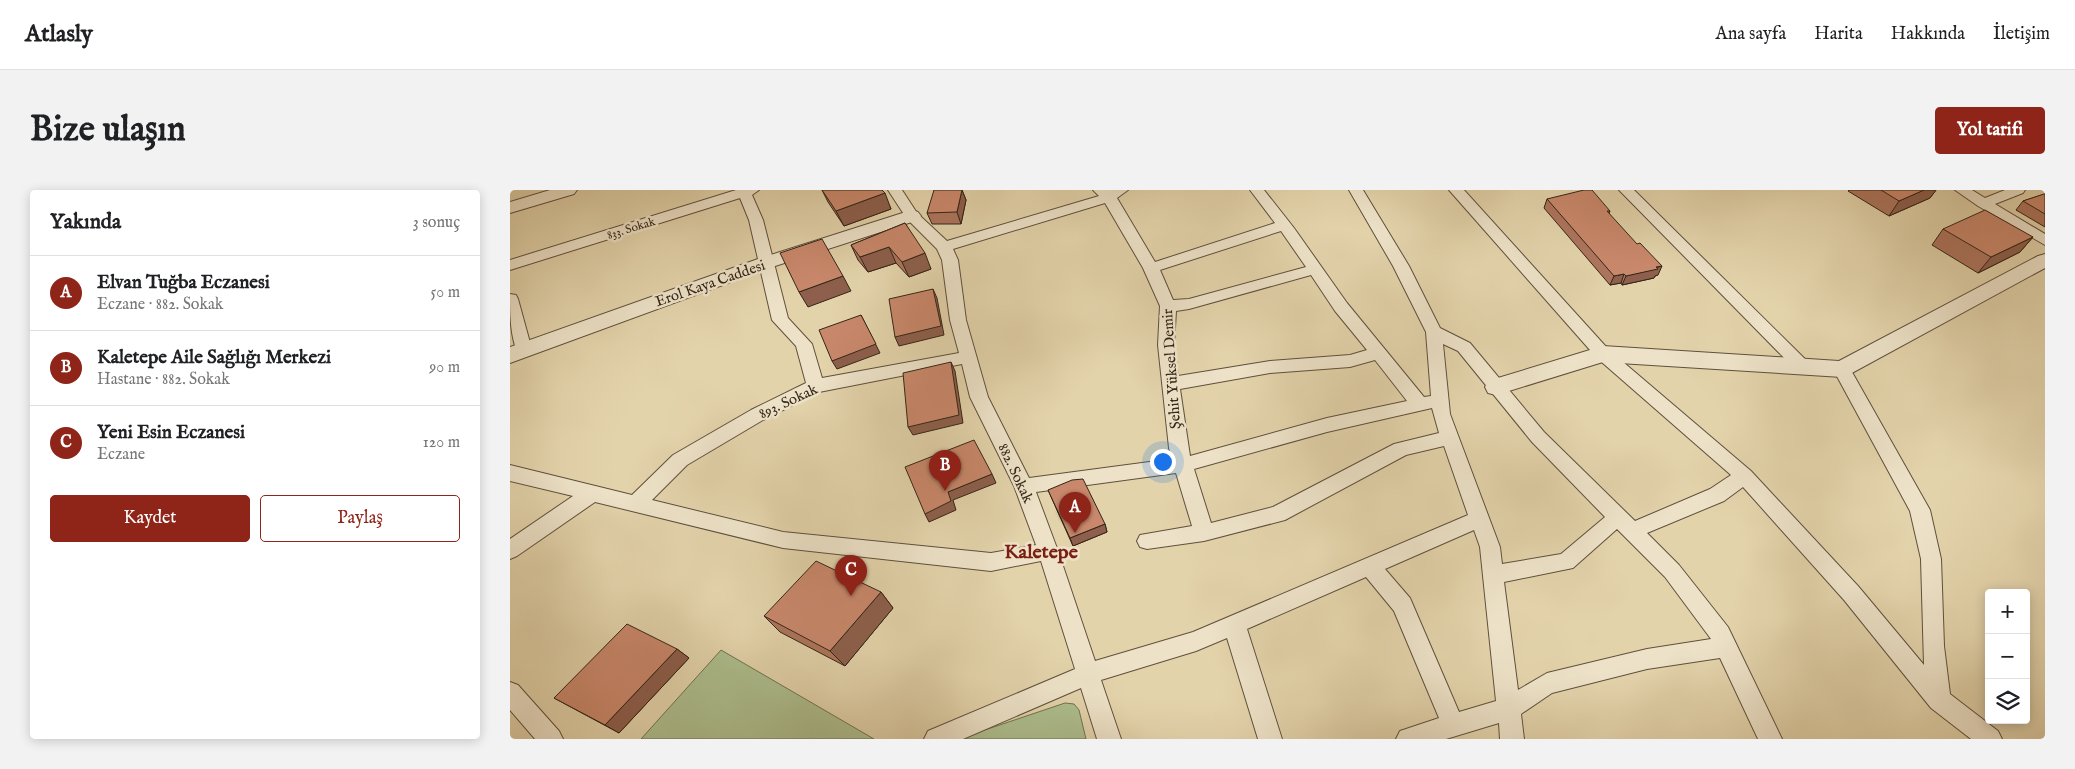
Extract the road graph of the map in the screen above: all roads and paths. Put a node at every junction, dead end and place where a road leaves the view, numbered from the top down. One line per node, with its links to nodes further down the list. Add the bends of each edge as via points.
1 (568, 190): 12 (street)
2 (895, 190): 13 (street)
3 (1257, 190): 14 (street)
4 (1356, 190): 24 (street, via 1401,266)
5 (1456, 190): 27 (street)
6 (1626, 190): 29 (street)
7 (1962, 190): 11 (street)
8 (2018, 190): 11 (street)
9 (746, 191): 18 (street); 19 (street, 833. Sokak)
10 (1110, 192): 16 (street); 20 (street, Şehit Yüksel Demir)
11 (1983, 203): 15 (street)
12 (510, 208)
13 (912, 216): 16 (street, 882. Sokak); 18 (street, Erol Kaya Caddesi)
14 (1284, 225): 20 (street); 21 (street)
15 (2045, 240)
16 (944, 248): 28 (street, 882. Sokak, via 950,260 958,320)
17 (2045, 260): 30 (street)
18 (766, 263): 25 (street, Erol Kaya Caddesi); 32 (street, via 780,320 804,344)
19 (510, 265)
20 (1151, 268): 23 (street, Şehit Yüksel Demir)
21 (1315, 269): 23 (street, via 1189,304); 26 (street, via 1341,308)
22 (510, 299): 25 (street)
23 (1168, 306): 31 (street, Şehit Yüksel Demir, via 1166,345)
24 (1434, 332): 33 (street, via 1464,347); 34 (street)
25 (517, 352)
26 (1378, 353): 31 (street, via 1350,361 1270,367); 35 (street)
27 (1602, 354): 29 (street); 33 (street); 39 (street)
28 (968, 357): 32 (street, 893. Sokak); 40 (street, 882. Sokak, via 979,397)
29 (1802, 366): 30 (street)
30 (1842, 369): 54 (street, via 1920,510 1931,559)
31 (1171, 384): 37 (street, Şehit Yüksel Demir)
32 (815, 386): 42 (street, 893. Sokak, via 680,460)
33 (1496, 387): 44 (street, via 1538,437)
34 (1440, 400): 35 (street); 36 (street, via 1441,414)
35 (1420, 404): 37 (street, via 1327,425)
36 (1450, 438): 43 (street); 45 (street, via 1401,449 1278,514)
37 (1183, 465): 40 (street); 45 (street, Şehit Yüksel Demir)
38 (510, 472): 41 (street)
39 (1744, 476): 44 (street, via 1717,495); 54 (street, via 1851,593)
40 (1024, 486): 48 (street, 882. Sokak)
41 (592, 493): 42 (street); 47 (street)
42 (636, 504): 48 (street, via 783,540 991,562)
43 (1479, 519): 49 (street); 50 (street, via 1490,547)
44 (1625, 524): 50 (street, via 1566,562); 52 (street, via 1672,572 1720,634)
45 (1204, 533): 46 (street)
46 (1147, 542)
47 (510, 550)
48 (1048, 551): 53 (street, 882. Sokak)
49 (1369, 566): 51 (street); 57 (street, via 1402,605)
50 (1493, 575): 56 (street)
51 (1234, 624): 53 (street, via 1196,641); 61 (street)
52 (1726, 648): 56 (street, via 1647,659 1547,684); 64 (street)
53 (1088, 674): 59 (street); 60 (street, 882. Sokak)
54 (1938, 700): 65 (street)
55 (514, 704): 58 (street)
56 (1508, 709): 57 (street); 63 (street)
57 (1453, 725): 62 (street)
58 (551, 739)
59 (936, 739)
60 (1109, 739)
61 (1270, 739)
62 (1408, 739)
63 (1512, 739)
64 (1770, 739)
65 (1990, 739)

